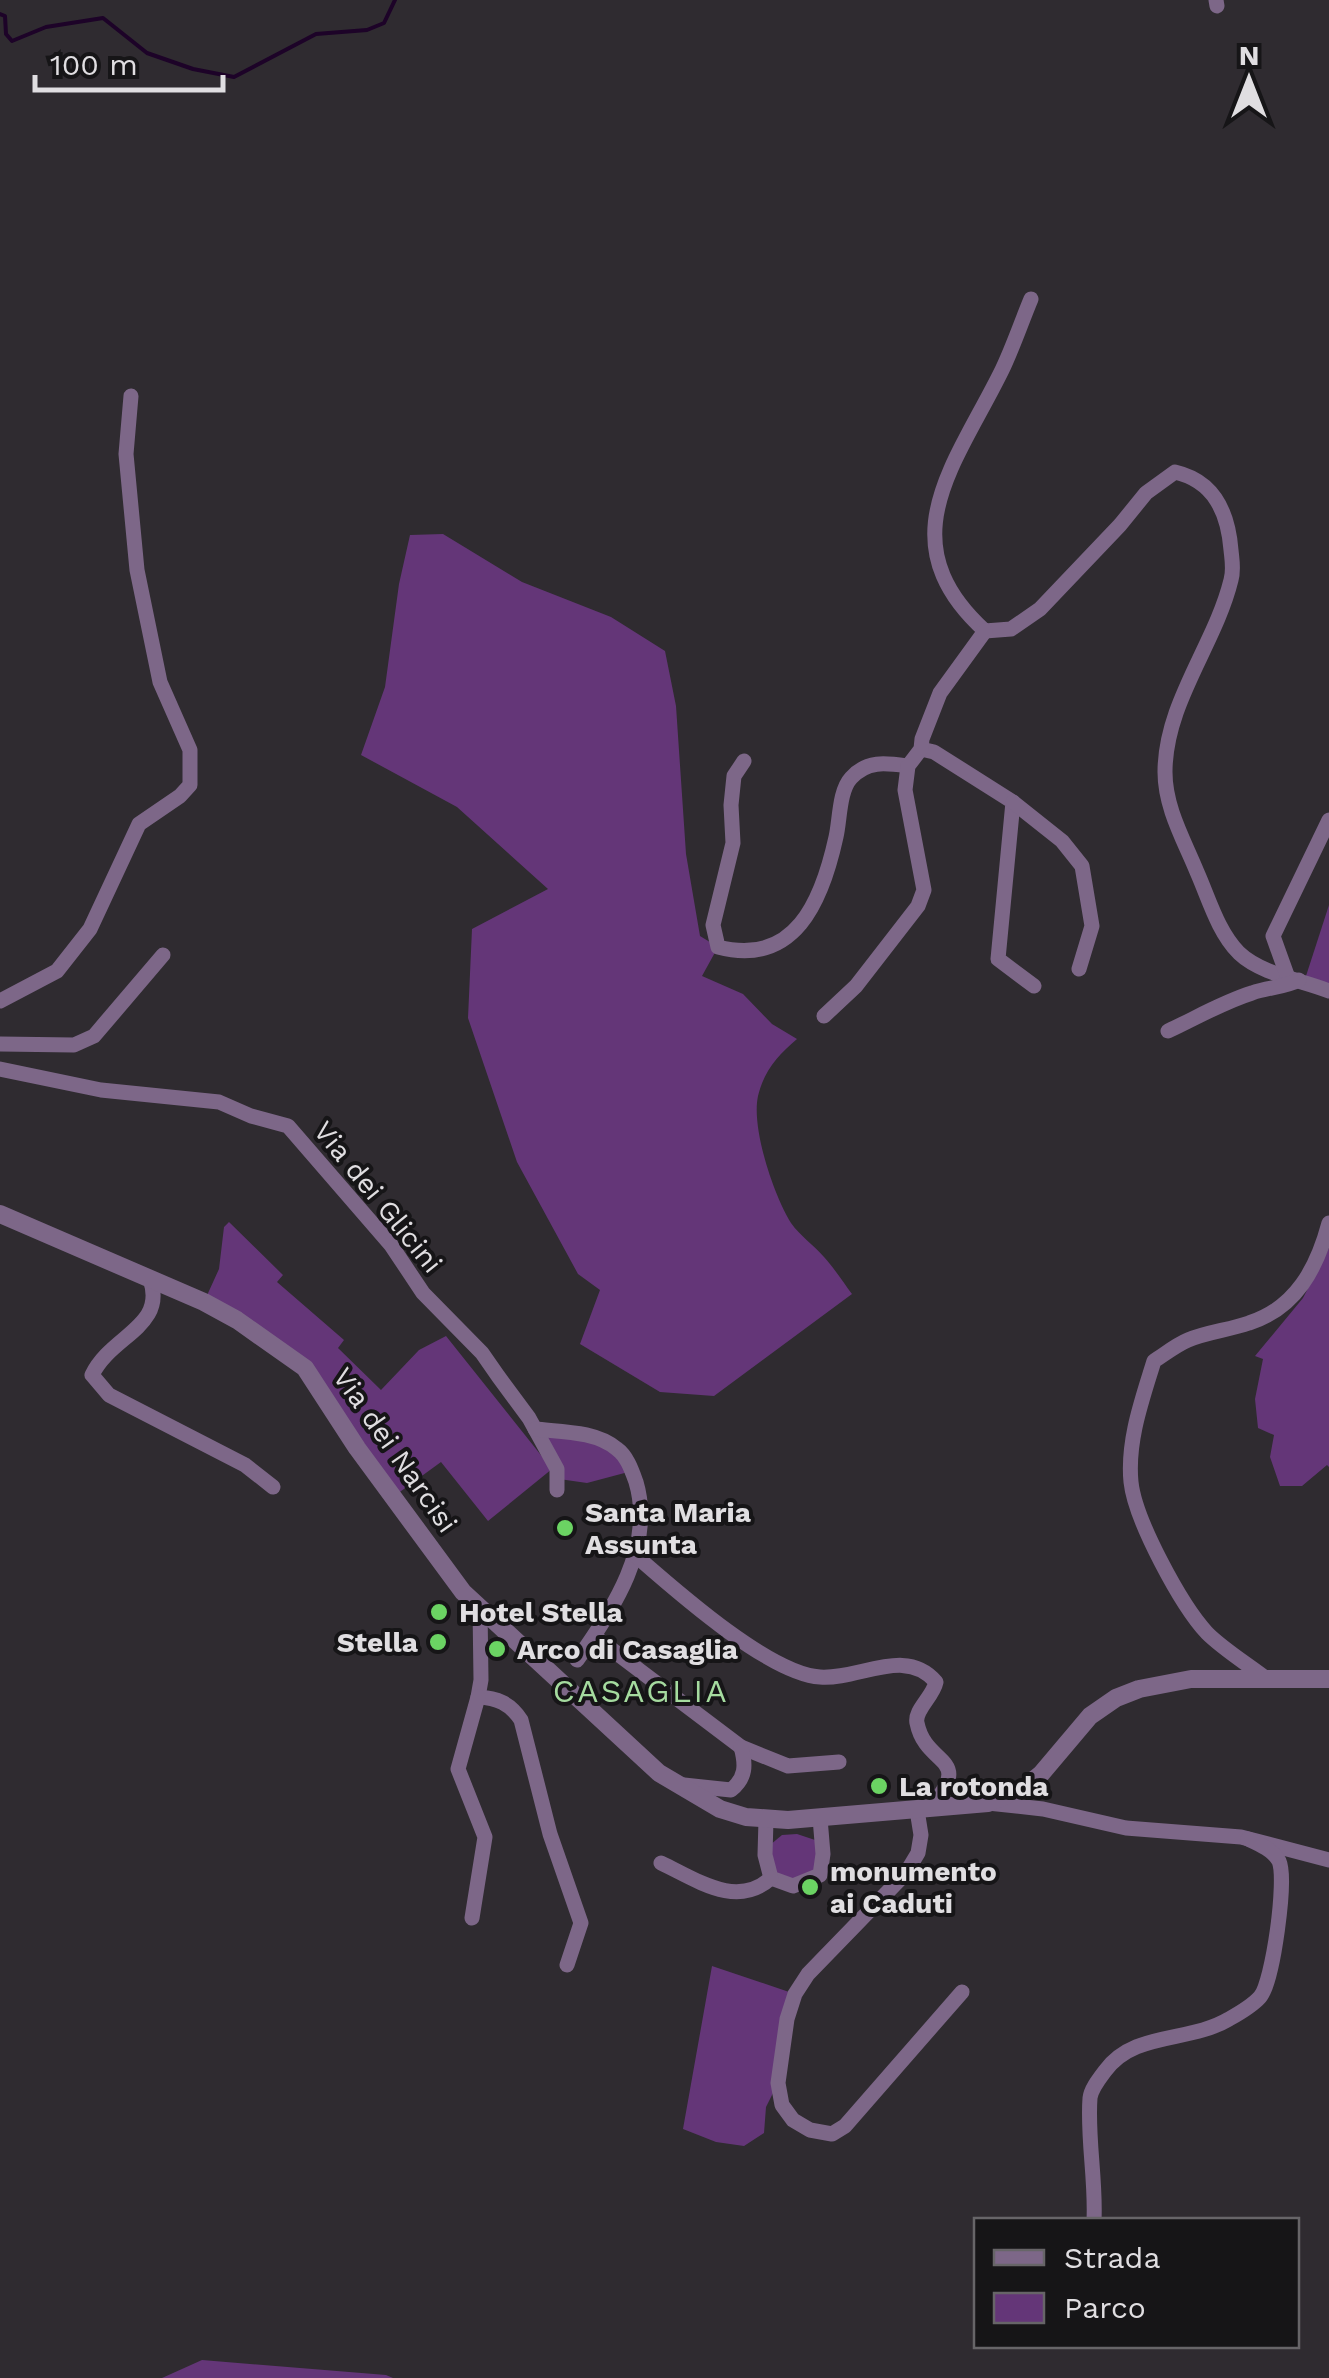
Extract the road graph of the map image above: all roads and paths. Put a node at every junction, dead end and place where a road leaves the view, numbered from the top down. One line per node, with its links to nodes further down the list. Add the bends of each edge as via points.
1 (1031, 299): 3 (street, via 939,497 933,531 948,591)
2 (131, 396): 14 (street, via 126,454 136,570 160,682 190,750 190,784 139,824 90,929 57,971)
3 (985, 631): 4 (street, via 940,693); 11 (street, via 1011,629 1040,608 1146,493 1174,472 1214,493 1229,523 1233,574 1170,734 1168,803 1224,934 1240,955)
4 (921, 749): 6 (street); 7 (street)
5 (744, 762): 6 (street, via 734,776 733,843 713,925 718,947 740,953 785,941 802,924 827,870 846,782 880,762)
6 (908, 766): 15 (street, via 904,790 924,890 856,986)
7 (1012, 802): 10 (street, via 1062,840 1082,866 1092,926); 12 (street, via 998,959)
8 (1329, 820): 11 (street, via 1272,936)
9 (163, 956): 17 (street, via 94,1036 74,1045)
10 (1079, 969)
11 (1293, 978): 13 (street); 16 (street, via 1283,988 1257,990)
12 (1034, 986)
13 (1329, 991)
14 (0, 1001)
15 (824, 1016)
16 (1168, 1031)
17 (0, 1044)
18 (0, 1069): 22 (street, Via dei Glicini, via 101,1090 219,1102 288,1126 391,1245 423,1293 482,1354)
19 (0, 1214): 21 (street, Via dei Narcisi)
20 (1329, 1223): 30 (street, via 1306,1282 1278,1310 1184,1342 1154,1361 1132,1440 1131,1484 1148,1534 1188,1606 1208,1634)
21 (150, 1279): 23 (street, via 152,1311 100,1358 92,1375 108,1395 245,1465); 26 (street, Via dei Narcisi, via 237,1320 304,1368 406,1518)
22 (535, 1429): 24 (street, Via dei Glicini, via 557,1468); 25 (street, via 599,1438 620,1450 639,1494)
23 (273, 1487)
24 (557, 1490)
25 (635, 1555): 27 (street); 36 (street, via 727,1629 796,1671 819,1677 902,1665 926,1671 936,1682 916,1724 950,1776 946,1790)
26 (480, 1608): 31 (street); 34 (street, Via dei Narcisi)
27 (594, 1636): 28 (street); 32 (street)
28 (577, 1660)
29 (1329, 1679): 30 (street, Via dei Narcisi)
30 (1268, 1680): 35 (street, Via dei Narcisi, via 1192,1679 1116,1698 1077,1728 1041,1774)
31 (478, 1696): 43 (street, via 458,1770 485,1837); 44 (street, via 495,1698 521,1720 581,1923)
32 (740, 1747): 33 (street, via 788,1766); 34 (street, via 745,1764 731,1790)
33 (839, 1762)
34 (674, 1783): 38 (street, Via dei Narcisi, via 720,1809)
35 (988, 1802): 36 (street, Via dei Narcisi); 39 (street, via 1126,1828)
36 (923, 1810): 37 (street, Via dei Narcisi); 45 (street, via 918,1853 906,1873 795,1994 778,2083 782,2105 810,2130 832,2134 845,2126)
37 (820, 1818): 38 (street, Via dei Narcisi); 42 (street, via 820,1875 793,1886)
38 (766, 1820): 42 (street)
39 (1248, 1839): 40 (street); 46 (street, via 1267,1848 1282,1876 1262,1995 1197,2032 1130,2046 1107,2067 1090,2094)
40 (1329, 1860)
41 (662, 1863): 42 (street, via 736,1894 758,1890)
42 (771, 1878)
43 (472, 1918)
44 (567, 1965)
45 (962, 1992)
46 (1094, 2218)

